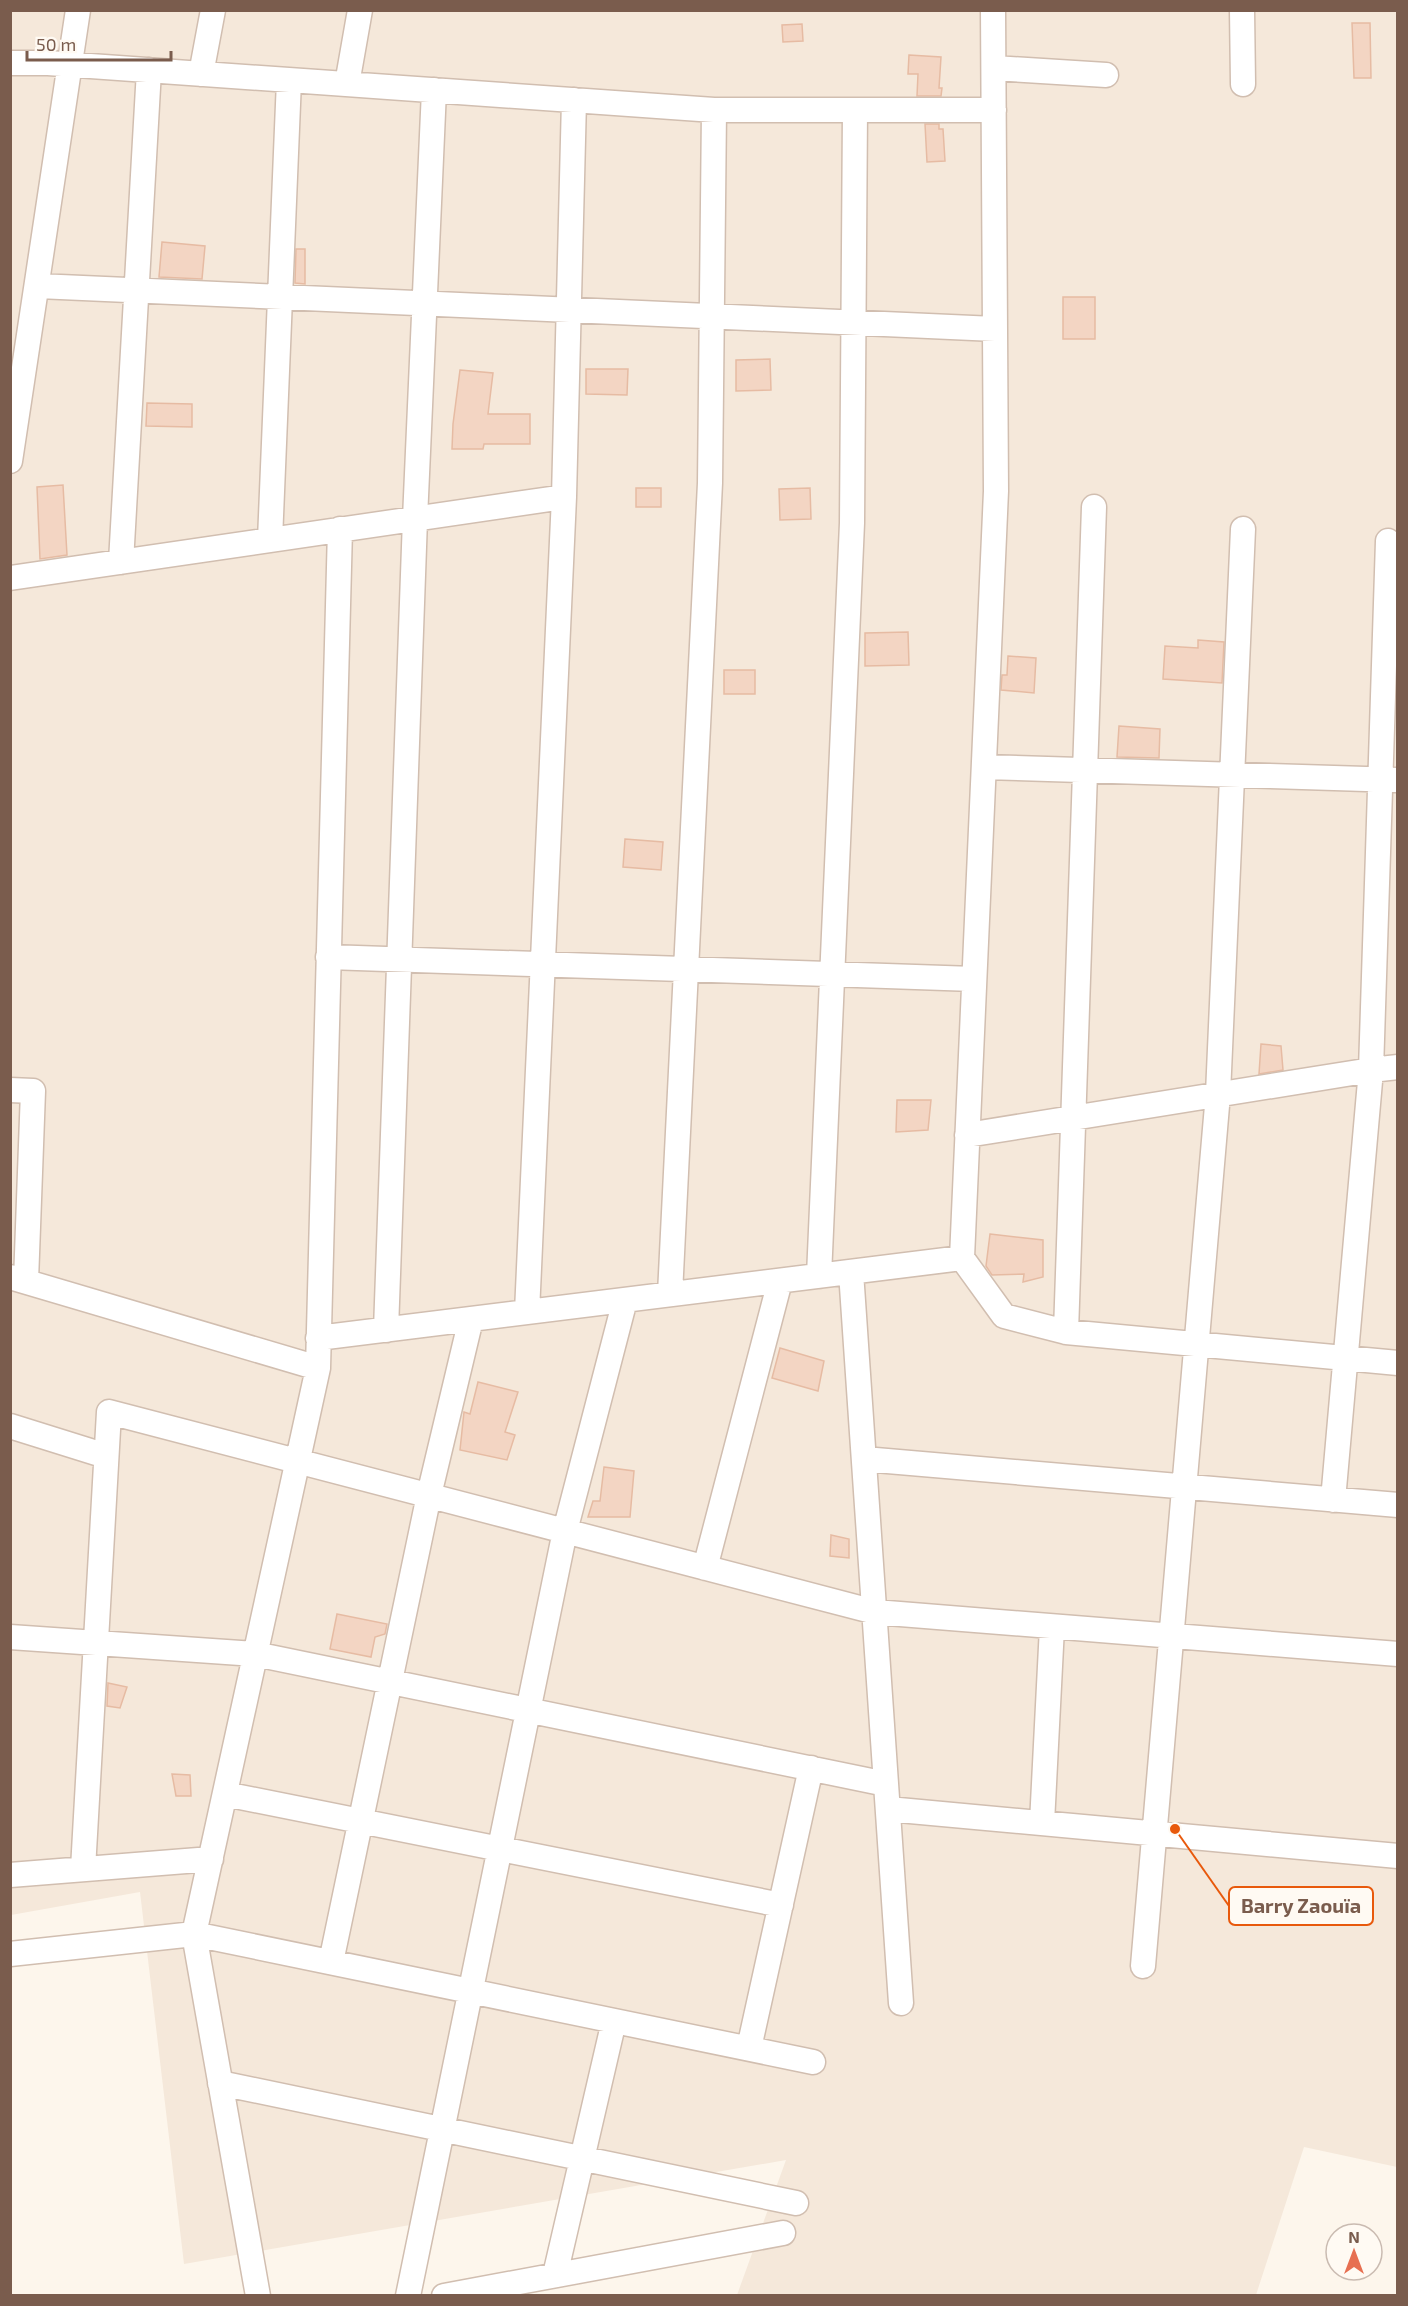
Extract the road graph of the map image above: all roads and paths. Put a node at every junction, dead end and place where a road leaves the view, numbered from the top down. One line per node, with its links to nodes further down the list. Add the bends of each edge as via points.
1 (78, 10): 7 (street)
2 (213, 10): 10 (street)
3 (360, 10): 13 (street)
4 (993, 10): 8 (street)
5 (1242, 10): 14 (street)
6 (10, 63): 7 (street)
7 (70, 64): 9 (street); 20 (street)
8 (994, 68): 11 (street); 19 (street)
9 (149, 70): 10 (street); 21 (street)
10 (201, 74): 12 (street)
11 (1106, 75)
12 (289, 80): 13 (street); 22 (street)
13 (347, 84): 15 (street)
14 (1243, 84)
15 (434, 90): 16 (street); 23 (street)
16 (574, 100): 17 (street); 24 (street)
17 (714, 110): 18 (street); 25 (street)
18 (855, 110): 19 (street); 26 (street)
19 (994, 110): 27 (street)
20 (38, 286): 21 (street); 28 (street)
21 (137, 290): 22 (street); 37 (street)
22 (280, 297): 23 (street); 35 (street)
23 (424, 303): 24 (street); 32 (street)
24 (569, 310): 25 (street); 30 (street)
25 (711, 316): 26 (street); 46 (street, via 710,483)
26 (853, 323): 27 (street); 47 (street, via 852,523)
27 (995, 329): 39 (street, via 996,491)
28 (19, 353): 29 (street)
29 (10, 461)
30 (564, 497): 32 (street); 45 (street)
31 (1094, 507): 40 (street)
32 (415, 519): 33 (street); 44 (street)
33 (340, 529): 35 (street); 43 (street)
34 (1244, 529): 41 (street)
35 (270, 540): 37 (street)
36 (1388, 541): 42 (street)
37 (121, 562): 38 (street)
38 (10, 578)
39 (984, 767): 40 (street); 48 (street)
40 (1085, 770): 41 (street); 53 (street)
41 (1232, 775): 42 (street); 52 (street)
42 (1389, 780): 50 (street)
43 (328, 957): 44 (street); 66 (street)
44 (399, 959): 45 (street); 64 (street)
45 (543, 964): 46 (street); 62 (street)
46 (686, 969): 47 (street); 60 (street)
47 (832, 975): 48 (street); 57 (street)
48 (974, 979): 54 (street)
49 (1398, 1067): 50 (street)
50 (1371, 1070): 52 (street); 68 (street)
51 (10, 1090): 58 (street, via 33,1091)
52 (1218, 1094): 53 (street); 67 (street)
53 (1073, 1118): 54 (street); 65 (street)
54 (967, 1135): 55 (street)
55 (962, 1258): 56 (street); 65 (street, via 1004,1316)
56 (851, 1272): 57 (street); 73 (street)
57 (819, 1276): 59 (street)
58 (18, 1279): 70 (street)
59 (780, 1281): 60 (street); 80 (street)
60 (670, 1294): 61 (street)
61 (625, 1300): 62 (street); 79 (street)
62 (527, 1312): 63 (street)
63 (471, 1319): 64 (street); 76 (street)
64 (386, 1330): 66 (street)
65 (1066, 1332): 67 (street)
66 (318, 1338): 70 (street)
67 (1196, 1344): 68 (street); 75 (street)
68 (1346, 1358): 69 (street); 77 (street)
69 (1398, 1363)
70 (318, 1368): 74 (street)
71 (10, 1426): 72 (street)
72 (106, 1456): 74 (street, via 109,1412); 85 (street)
73 (864, 1460): 75 (street); 81 (street)
74 (297, 1461): 76 (street); 86 (street)
75 (1184, 1487): 77 (street); 83 (street)
76 (429, 1496): 79 (street); 88 (street)
77 (1333, 1500): 78 (street)
78 (1398, 1505)
79 (565, 1531): 80 (street); 89 (street)
80 (705, 1568): 81 (street)
81 (874, 1612): 82 (street); 91 (street)
82 (1052, 1627): 83 (street); 95 (street)
83 (1172, 1636): 87 (street); 96 (street)
84 (10, 1637): 85 (street)
85 (95, 1643): 86 (street); 100 (street)
86 (255, 1654): 88 (street); 92 (street)
87 (1398, 1654)
88 (390, 1682): 89 (street); 94 (street)
89 (528, 1710): 90 (street); 97 (street)
90 (811, 1768): 91 (street); 102 (street)
91 (886, 1784): 93 (street)
92 (225, 1794): 94 (street); 99 (street)
93 (888, 1809): 95 (street); 108 (street)
94 (361, 1821): 97 (street); 105 (street)
95 (1042, 1823): 96 (street)
96 (1155, 1833): 98 (street); 106 (street)
97 (500, 1849): 102 (street); 107 (street)
98 (1398, 1856)
99 (211, 1859): 100 (street); 103 (street)
100 (83, 1869): 101 (street)
101 (10, 1875)
102 (781, 1905): 110 (street)
103 (194, 1934): 104 (street); 105 (street); 112 (street)
104 (10, 1954)
105 (331, 1962): 107 (street)
106 (1143, 1966)
107 (471, 1991): 109 (street); 113 (street)
108 (902, 2003)
109 (614, 2021): 110 (street); 114 (street)
110 (749, 2048): 111 (street)
111 (813, 2062)
112 (220, 2083): 113 (street); 118 (street)
113 (442, 2129): 114 (street); 119 (street)
114 (582, 2158): 115 (street); 117 (street)
115 (796, 2203)
116 (783, 2233): 117 (street)
117 (555, 2275): 120 (street)
118 (258, 2295)
119 (408, 2295)
120 (444, 2295)

